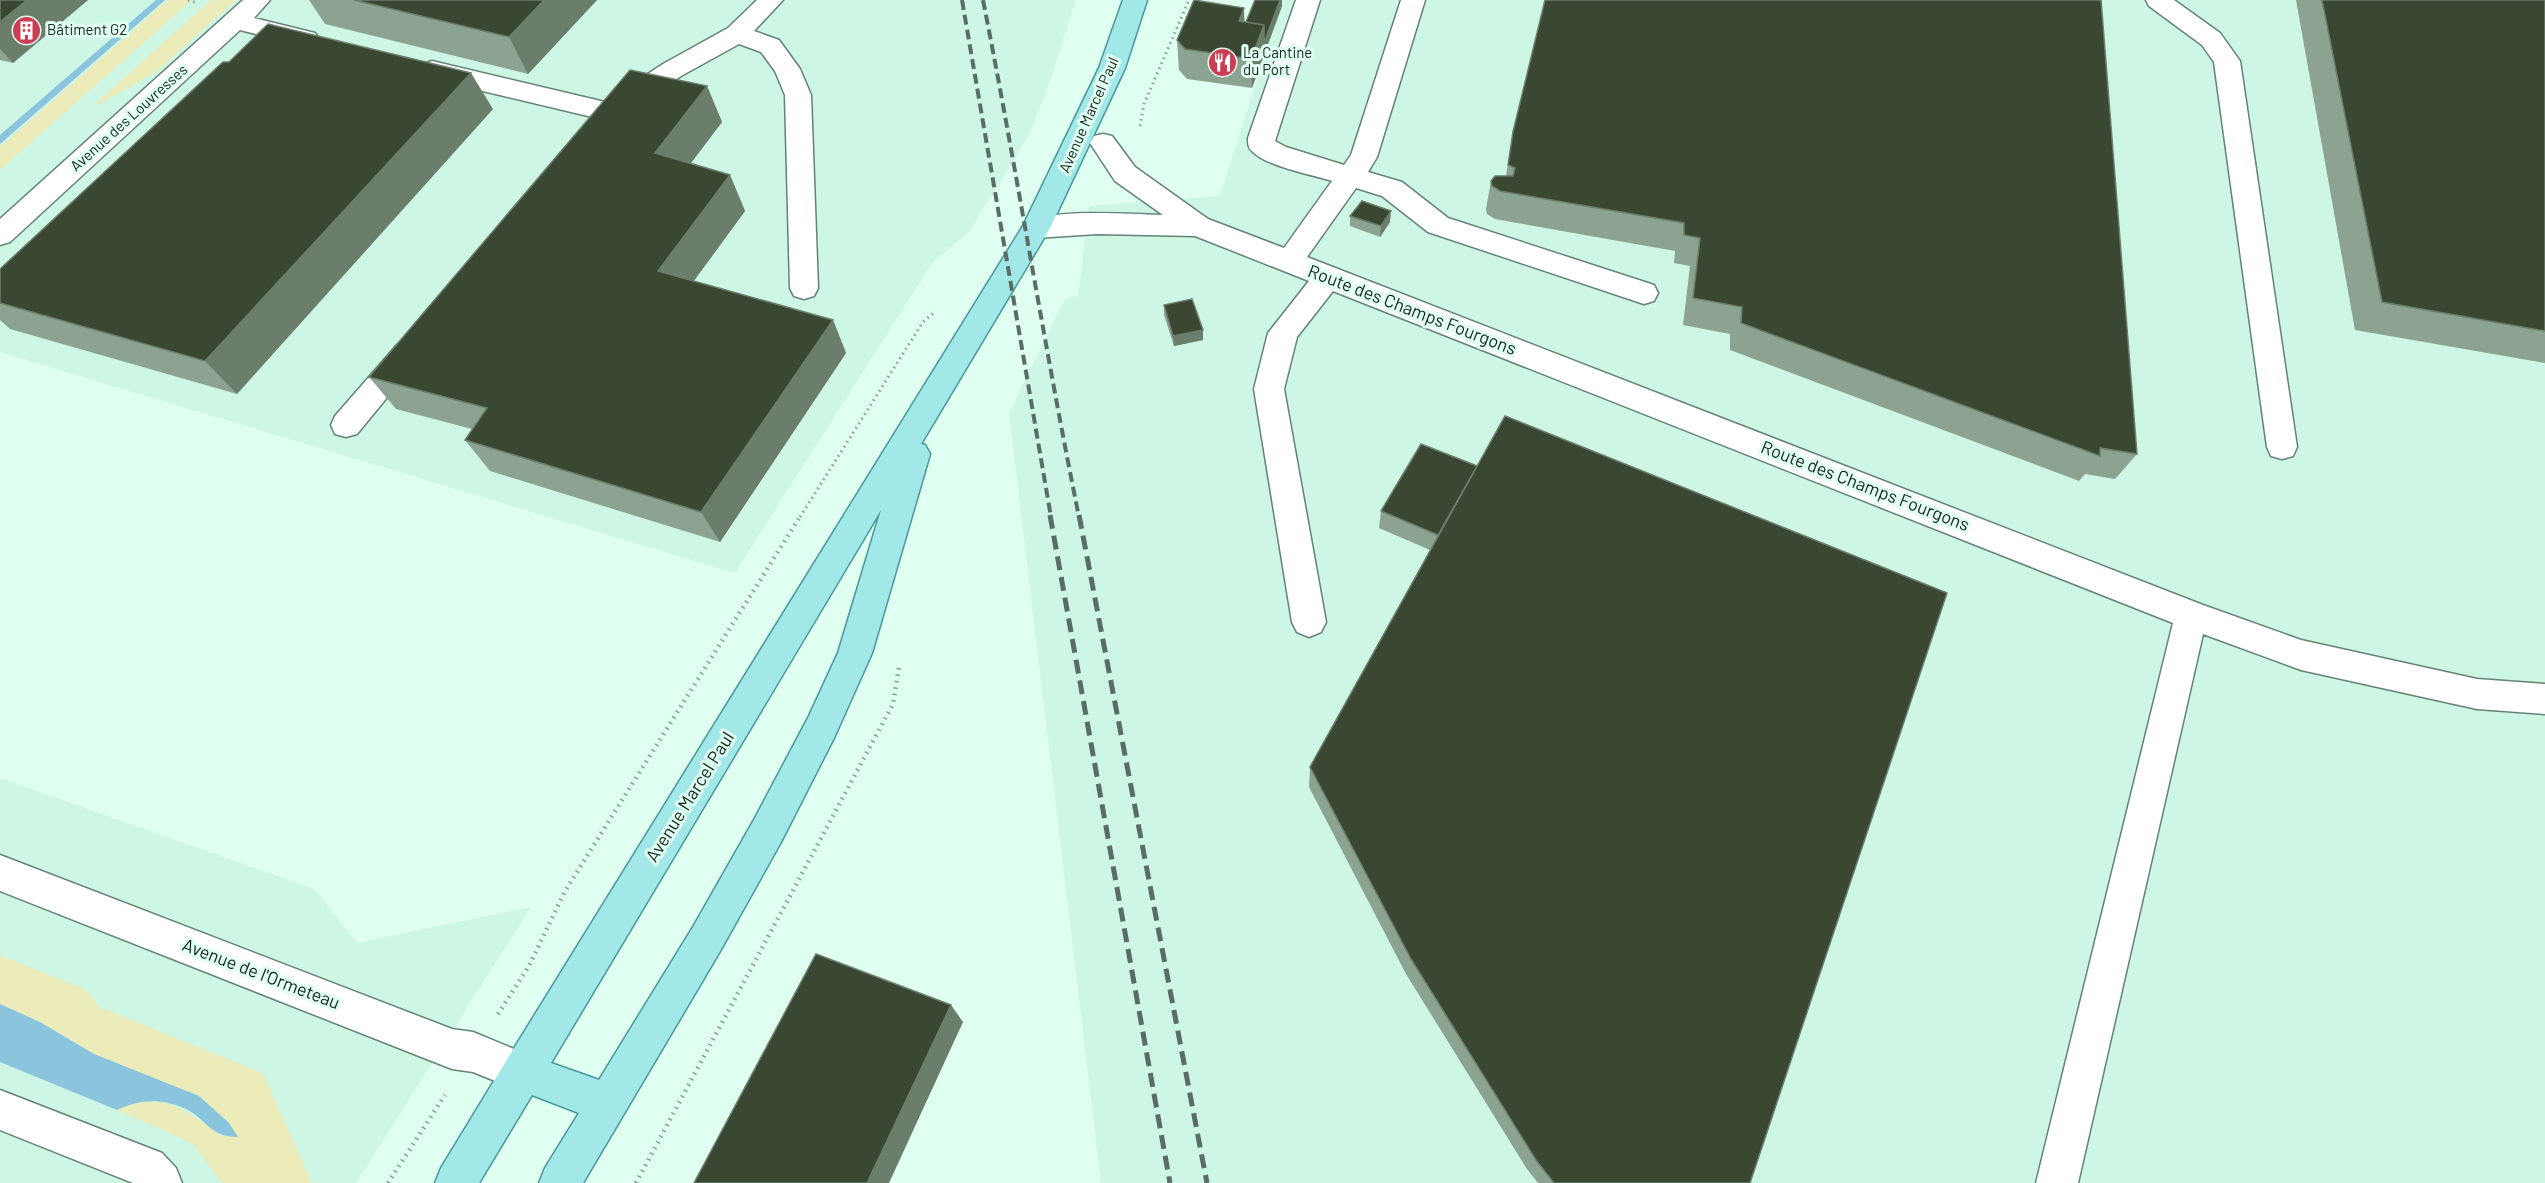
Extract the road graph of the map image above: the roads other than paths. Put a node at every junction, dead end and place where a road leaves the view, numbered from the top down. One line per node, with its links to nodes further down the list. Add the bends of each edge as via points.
1 (258, 0): 8 (street, Avenue des Louvresses)
2 (771, 0): 9 (street)
3 (1135, 0): 15 (main road, Avenue Marcel Paul, via 1112,68)
4 (1155, 0): 12 (main road, Avenue Marcel Paul, via 1133,68)
5 (1308, 0): 13 (street, via 1261,138 1262,146 1276,154)
6 (1413, 0): 13 (street, via 1364,157)
7 (2158, 0): 24 (street, via 2211,39 2227,61)
8 (235, 21): 10 (street); 16 (street, Avenue des Louvresses)
9 (737, 34): 11 (street, via 672,70 601,121); 19 (street, via 770,46 787,69 798,95)
10 (326, 44)
11 (406, 64)
12 (1102, 143): 14 (street, Route des Champs Fourgons, via 1125,174); 15 (main road, Avenue Marcel Paul)
13 (1351, 176): 17 (street); 20 (street, via 1392,189 1438,225)
14 (1198, 226): 15 (street, Route des Champs Fourgons, via 1097,224); 17 (street, Route des Champs Fourgons)
15 (1036, 228): 22 (main road, Avenue Marcel Paul)
16 (0, 235)
17 (1289, 262): 18 (street, Route des Champs Fourgons)
18 (1328, 277): 25 (street, Route des Champs Fourgons); 26 (street, via 1283,333 1269,389)
19 (804, 288)
20 (1644, 293)
21 (421, 336): 23 (street)
22 (926, 412): 29 (main road, Avenue Marcel Paul); 30 (main road, Avenue Marcel Paul, via 855,653 822,727 712,930)
23 (346, 425)
24 (2282, 447)
25 (2191, 615): 27 (street, Route des Champs Fourgons, via 2301,655 2477,694); 35 (street)
26 (1309, 622)
27 (2545, 699)
28 (0, 873): 29 (street, Avenue de l'Ormeteau, via 452,1049 473,1052)
29 (522, 1072): 30 (main road); 33 (main road, Avenue Marcel Paul)
30 (608, 1103): 34 (main road, Avenue Marcel Paul)
31 (0, 1110): 32 (street, via 147,1168)
32 (161, 1183)
33 (456, 1183)
34 (560, 1183)
35 (2057, 1183)

